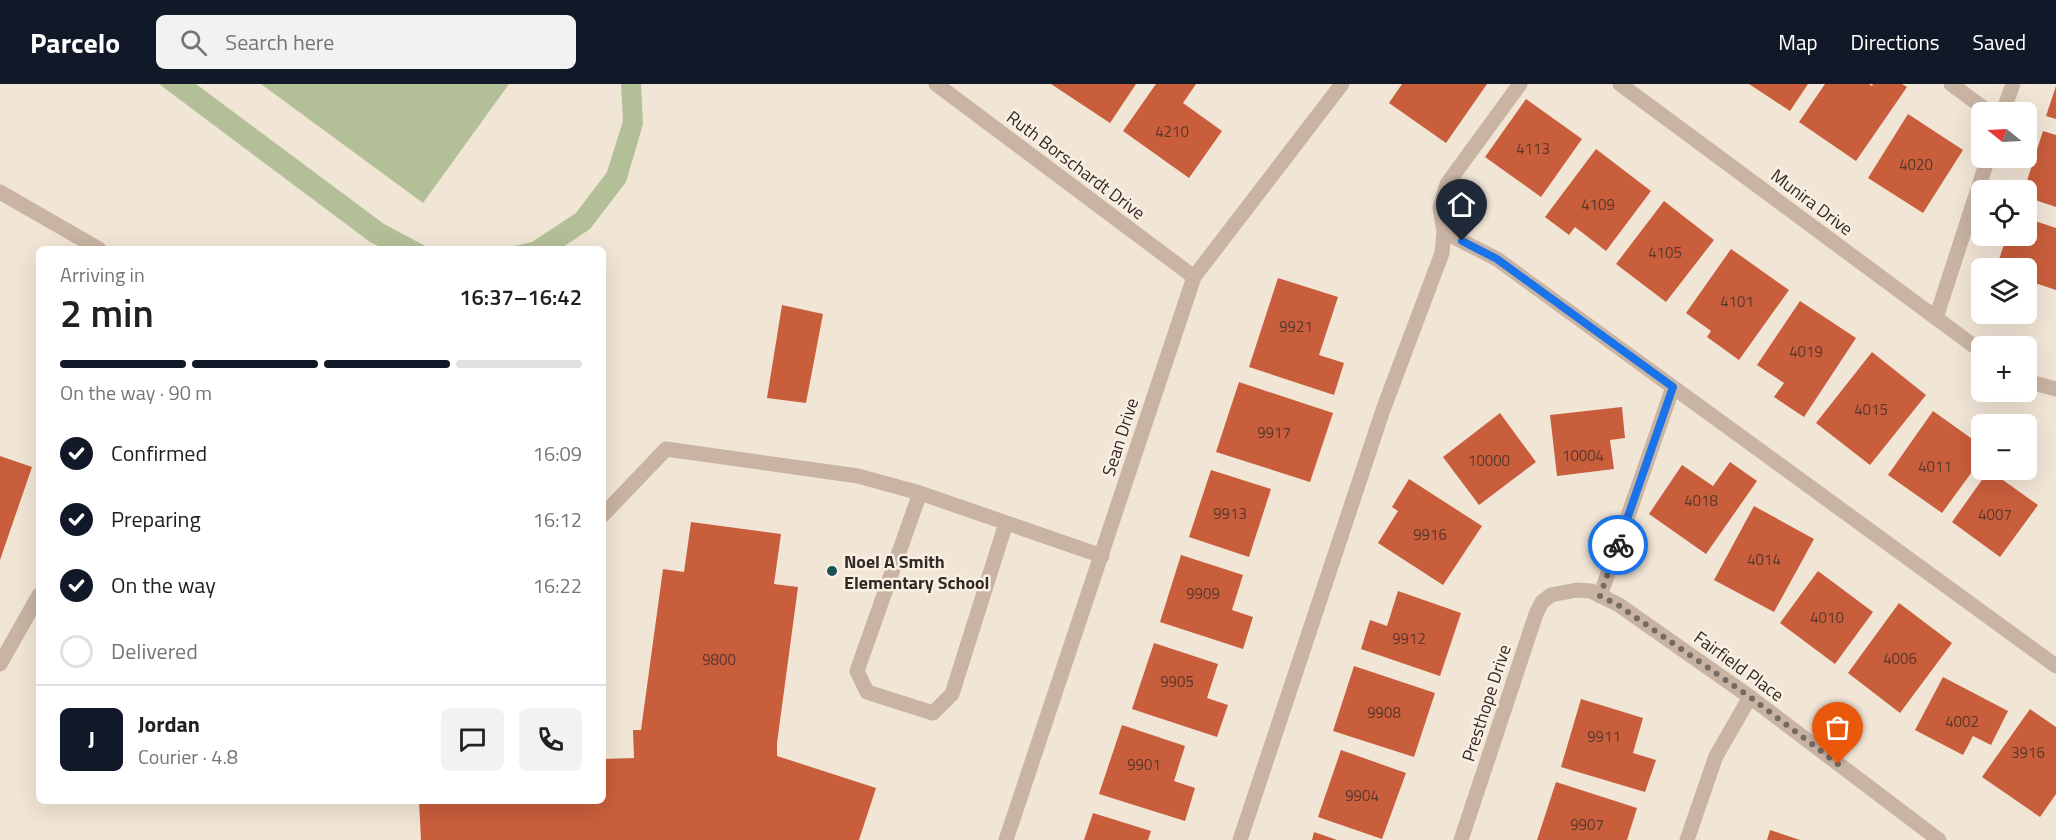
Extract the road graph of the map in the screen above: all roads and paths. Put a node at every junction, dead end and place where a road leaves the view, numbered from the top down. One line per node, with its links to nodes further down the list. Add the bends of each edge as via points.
1 (936, 84): 13 (street, Ruth Borschardt Drive)
2 (1342, 84): 13 (street, Sean Drive)
3 (1520, 84): 11 (street, via 1447,184 1440,208)
4 (1620, 84): 14 (street, Munira Drive)
5 (1951, 84): 7 (street)
6 (2013, 84): 8 (street)
7 (1975, 102)
8 (2007, 102)
9 (1985, 168): 14 (street)
10 (0, 192): 12 (street)
11 (1444, 232): 17 (street, via 1497,259); 31 (street, via 1442,253 1383,410)
12 (94, 246)
13 (1194, 277): 22 (street, Sean Drive)
14 (1936, 318): 15 (street, Munira Drive)
15 (1971, 344)
16 (2037, 384): 18 (street)
17 (1673, 387): 24 (street); 27 (street)
18 (2056, 389)
19 (920, 493): 20 (street, via 858,476 666,449); 21 (street); 21 (street, via 857,671 867,692 933,713 952,694)
20 (606, 511)
21 (1006, 523): 22 (street)
22 (1102, 556): 30 (street, Sean Drive)
23 (1563, 592): 24 (street, Fairfield Place, via 1591,591); 32 (street, Presthope Drive, via 1542,602 1536,614)
24 (1600, 596): 28 (street, Fairfield Place)
25 (36, 600): 26 (street)
26 (0, 664)
27 (2056, 666)
28 (1750, 697): 29 (street, Fairfield Place); 33 (street, via 1716,756)
29 (1933, 838)
30 (1006, 840)
31 (1240, 840)
32 (1461, 840)
33 (1687, 840)

